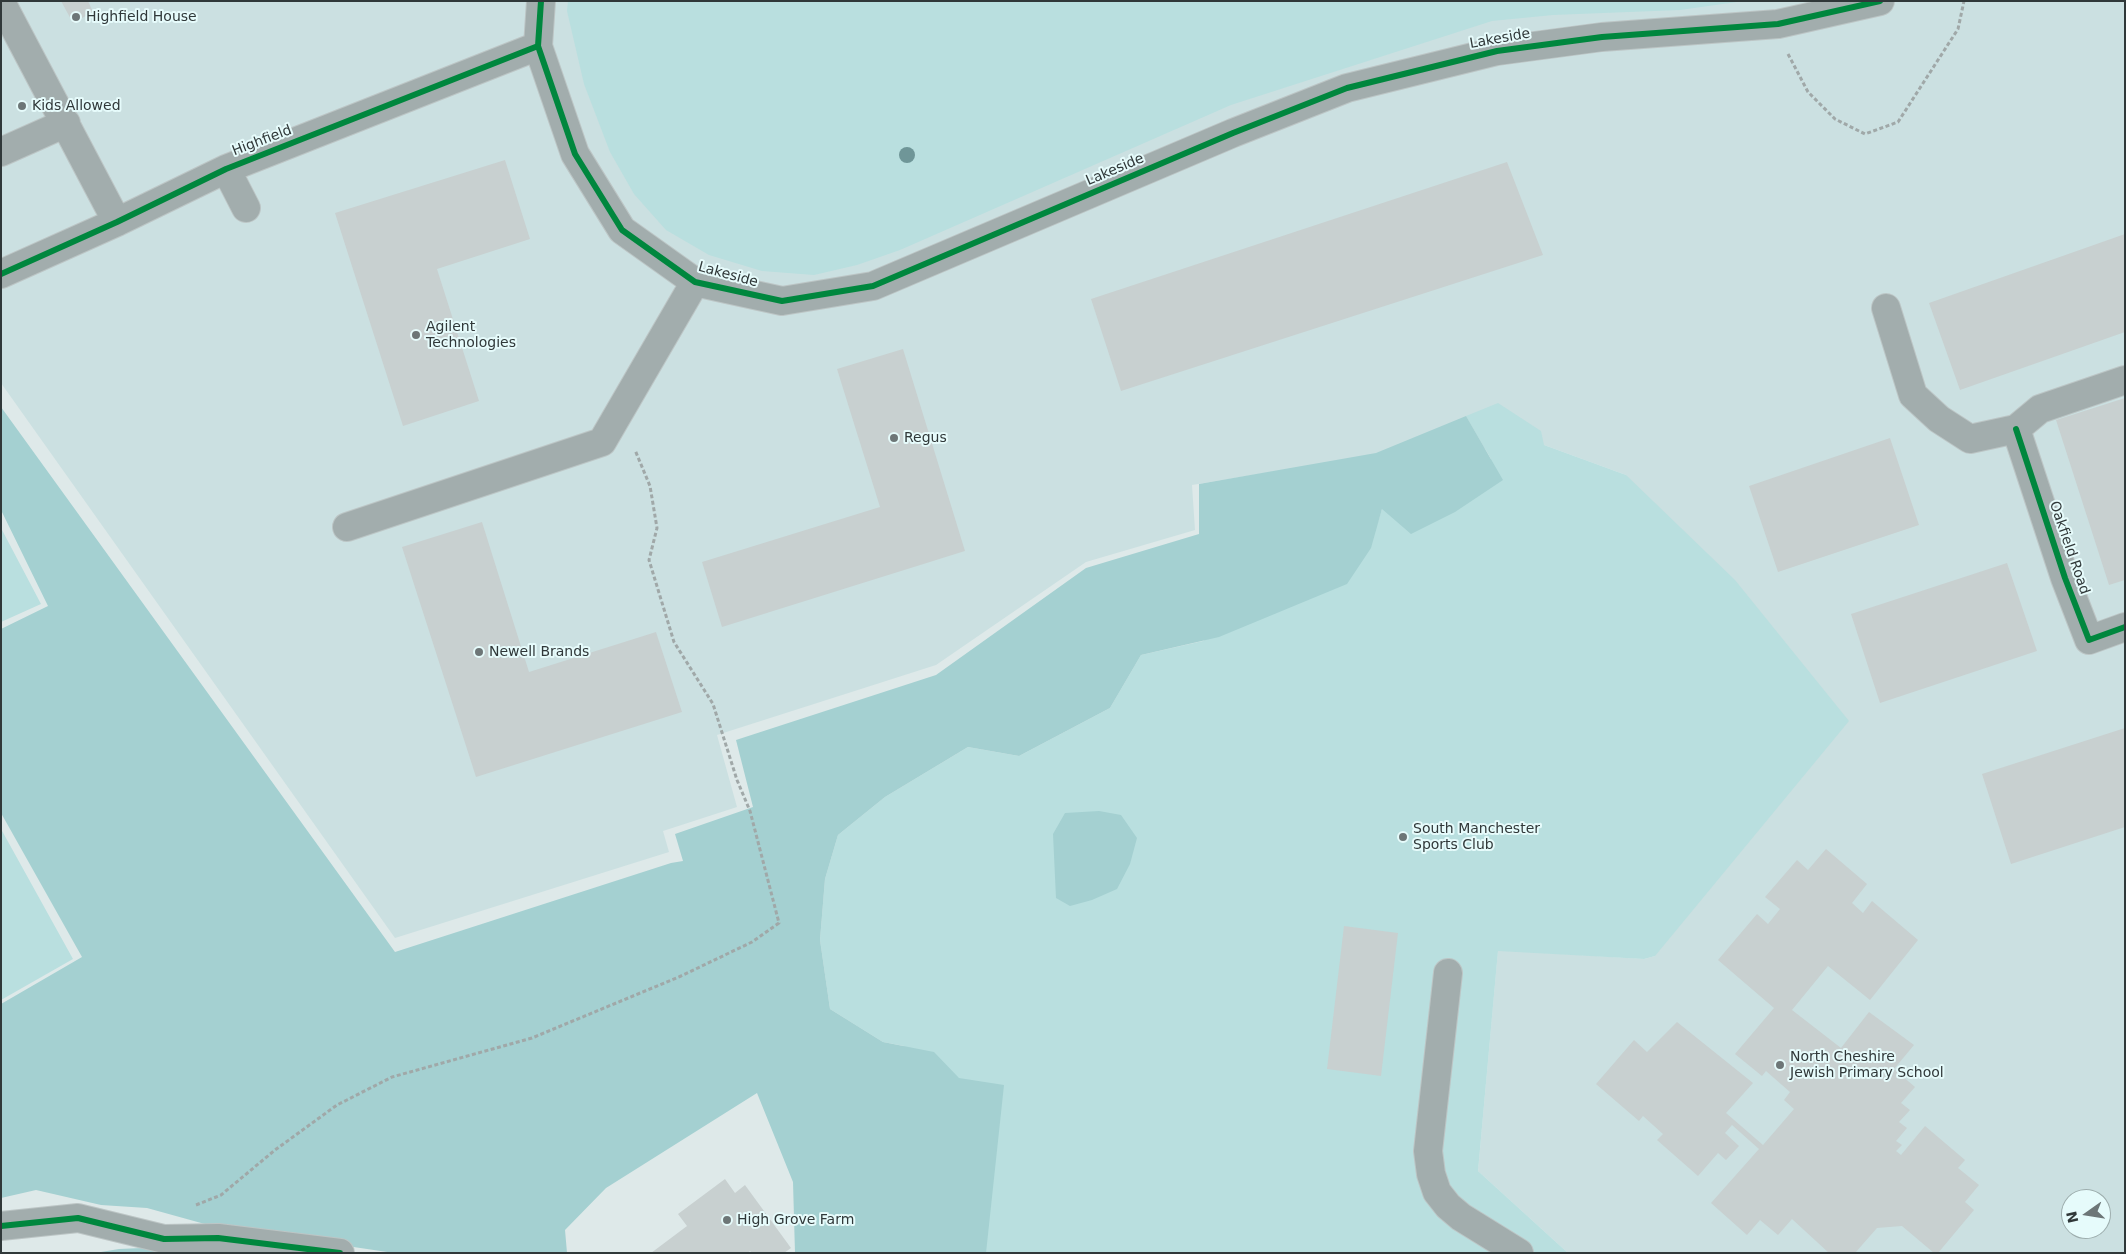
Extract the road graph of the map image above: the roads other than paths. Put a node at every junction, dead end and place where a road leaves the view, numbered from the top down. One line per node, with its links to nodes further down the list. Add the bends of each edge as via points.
1 (541, 1): 4 (street, Lakeside)
2 (1880, 1): 11 (street, Lakeside, via 1778,24 1602,37 1497,51 1347,88 873,286 782,301)
3 (1, 2): 5 (street)
4 (538, 46): 7 (street, Highfield); 11 (street, Lakeside, via 575,154 622,230)
5 (66, 123): 6 (street); 9 (street)
6 (1, 152)
7 (226, 169): 8 (street); 9 (street, Highfield)
8 (246, 208)
9 (118, 222): 10 (street, Highfield)
10 (1, 274)
11 (695, 282): 15 (street, via 602,442)
12 (1886, 308): 14 (street, via 1913,395 1939,419 1970,439)
13 (2125, 380): 14 (street, via 2040,409)
14 (2016, 429): 16 (street, Oakfield Road, via 2089,640)
15 (346, 526)
16 (2125, 627)
17 (1448, 973): 20 (street, via 1428,1151 1431,1174 1437,1192 1448,1206)
18 (1, 1226): 19 (street, via 78,1218 164,1240 218,1238)
19 (340, 1253)
20 (1520, 1253)

